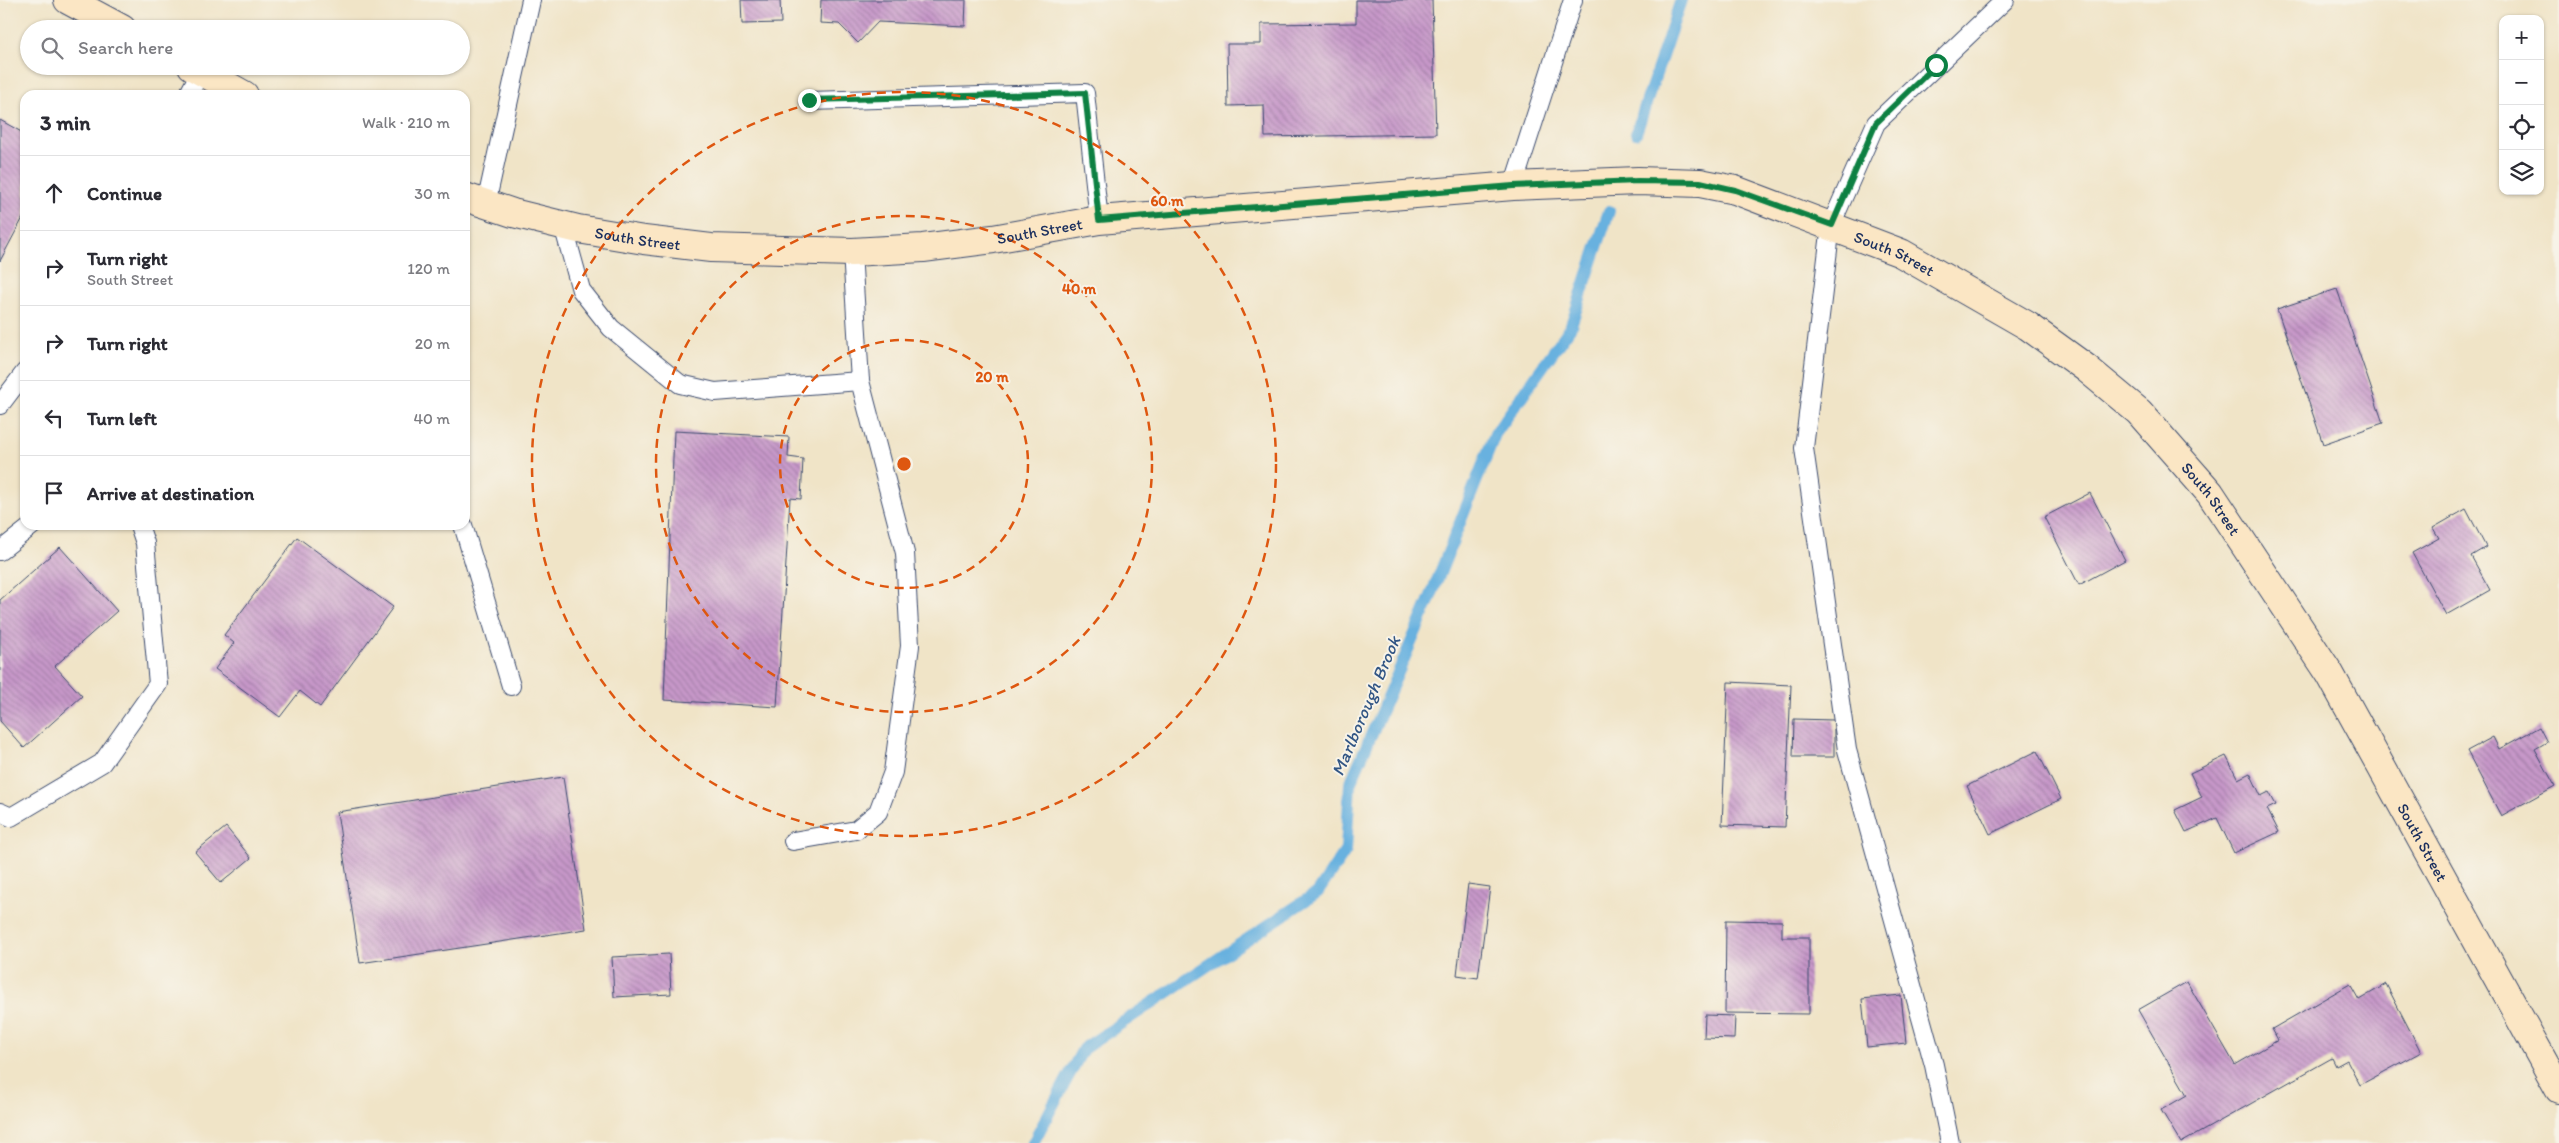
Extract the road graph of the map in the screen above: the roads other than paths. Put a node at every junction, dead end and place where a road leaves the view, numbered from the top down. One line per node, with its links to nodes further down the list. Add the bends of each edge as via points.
1 (68, 0): 5 (main road)
2 (531, 0): 12 (lane)
3 (1573, 0): 11 (lane)
4 (2006, 0): 15 (lane, via 1876,123)
5 (105, 20)
6 (194, 75): 8 (lane)
7 (207, 75): 9 (main road)
8 (190, 90)
9 (235, 90)
10 (809, 100): 13 (lane, via 1085,93)
11 (1513, 186): 13 (main road, South Street); 15 (main road, South Street, via 1700,182 1735,190)
12 (476, 200): 14 (main road, South Street)
13 (1099, 220): 16 (main road, South Street, via 993,239 923,248)
14 (563, 225): 16 (main road, South Street, via 711,248); 18 (lane, via 581,290 611,328 680,384 715,392)
15 (1832, 225): 27 (main road, South Street, via 1901,253 2028,326 2139,412 2210,493 2330,674); 28 (lane, via 1804,448 1847,750 1934,1064)
16 (852, 252): 18 (lane)
17 (20, 378): 19 (lane)
18 (860, 381): 26 (lane, via 905,553 910,646 893,772 878,812 856,830)
19 (0, 404)
20 (27, 530): 23 (lane)
21 (141, 530): 25 (lane, via 145,543 158,684 102,762 11,816)
22 (464, 530): 24 (lane)
23 (0, 551)
24 (511, 686)
25 (0, 812)
26 (793, 841)
27 (2559, 1089)
28 (1950, 1143)

